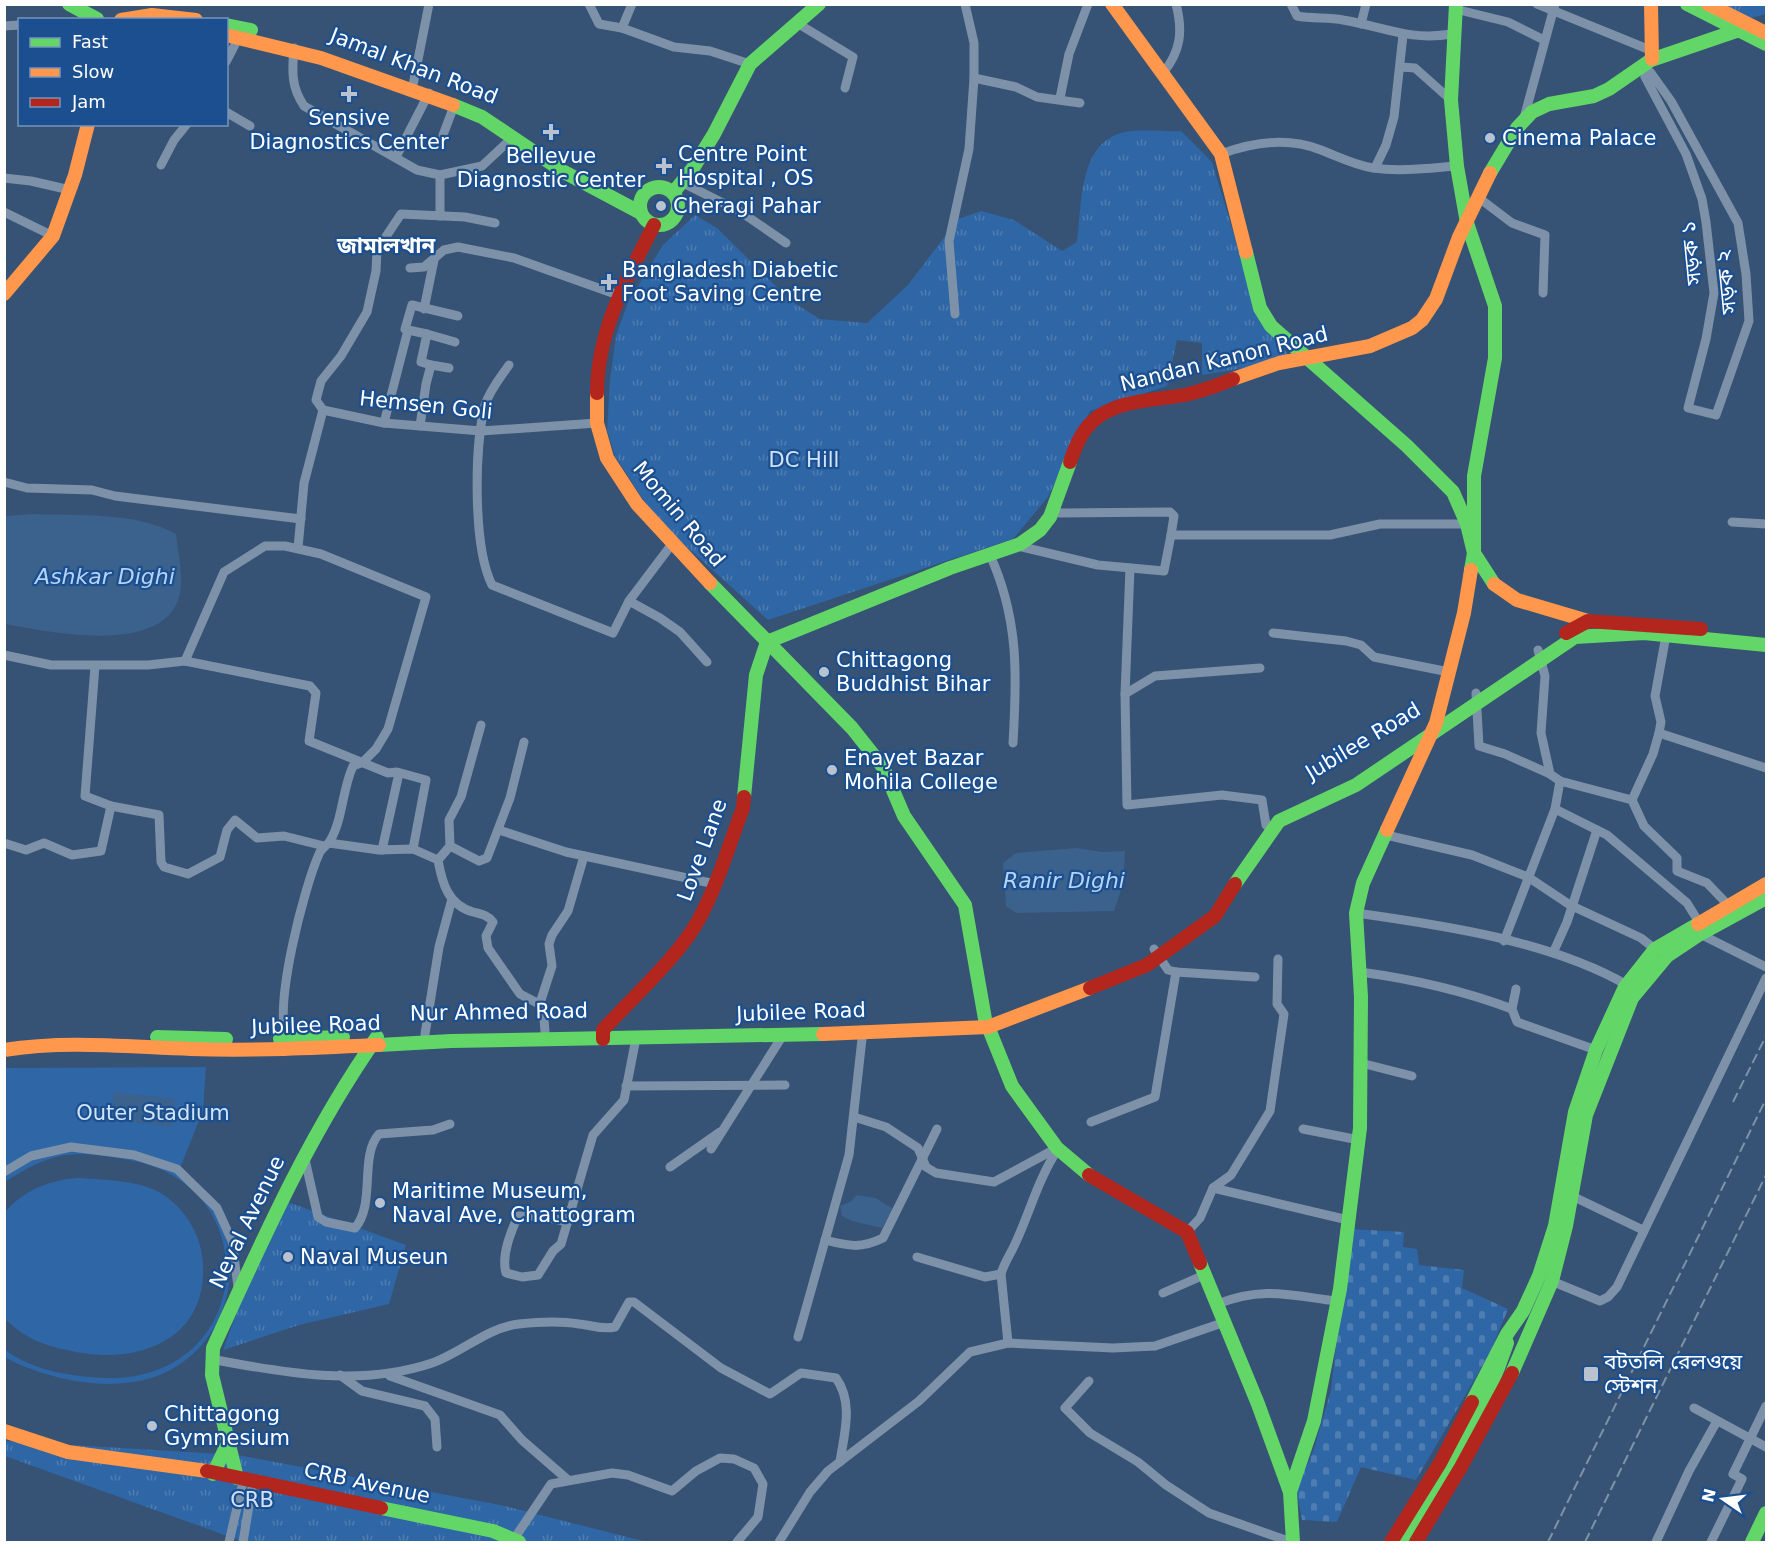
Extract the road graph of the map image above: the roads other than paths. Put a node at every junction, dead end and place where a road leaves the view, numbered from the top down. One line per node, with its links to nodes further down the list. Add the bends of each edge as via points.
1 (67, 4): 18 (main road); 19 (main road)
2 (429, 4): 39 (street)
3 (589, 4): 24 (street, via 599,24)
4 (632, 4): 24 (street)
5 (819, 4): 22 (main road)
6 (965, 4): 38 (street, via 974,43)
7 (1088, 4): 42 (street, via 1069,54)
8 (1112, 4): 37 (main road)
9 (1176, 4): 37 (street, via 1181,37)
10 (1291, 4): 23 (street, via 1297,16)
11 (1366, 4): 23 (street)
12 (1537, 4): 17 (street)
13 (1651, 4): 34 (main road)
14 (1687, 4): 25 (main road)
15 (1708, 4): 27 (main road)
16 (1455, 7): 28 (main road); 30 (street, via 1508,22)
17 (1553, 8): 30 (street); 34 (street)
18 (74, 18)
19 (95, 18)
20 (133, 18): 21 (main road)
21 (178, 18)
22 (797, 23): 35 (main road); 40 (street, via 853,57)
23 (1361, 24): 29 (street)
24 (622, 28): 35 (street, via 674,47 710,51)
25 (1739, 30): 31 (main road); 34 (main road)
26 (236, 33): 32 (main road); 33 (street); 39 (main road, Jamal Khan Road, via 296,42)
27 (1767, 33)
28 (1452, 34): 29 (street); 43 (main road)
29 (1403, 35): 36 (street)
30 (1544, 40): 47 (street)
31 (1767, 44)
32 (294, 48): 41 (main road); 54 (street, via 295,92 304,106)
33 (228, 56)
34 (1649, 62): 47 (main road, via 1606,90 1541,105); 87 (street, সড়ক ১, via 1645,77 1686,154 1706,222 1714,293 1688,408); 87 (street, সড়ক ২, via 1737,223 1746,274 1749,321 1716,415)
35 (750, 64): 60 (main road, via 714,134)
36 (1401, 67): 43 (street, via 1416,69); 57 (street, via 1394,117)
37 (1163, 73): 53 (main road)
38 (974, 78): 42 (street, via 1016,87 1037,97); 77 (street, via 969,149 949,241)
39 (413, 85): 41 (main road, Jamal Khan Road)
40 (845, 88)
41 (429, 93): 45 (main road); 54 (street); 63 (main road, Jamal Khan Road, via 490,115 548,156)
42 (1060, 98): 44 (street)
43 (1451, 100): 56 (main road)
44 (1080, 103)
45 (454, 106): 51 (street); 52 (main road, via 491,121)
46 (228, 113): 50 (street)
47 (1524, 118): 62 (main road, Nandan Kanon Road)
48 (87, 126): 61 (main road)
49 (185, 126): 55 (street)
50 (250, 126)
51 (443, 135)
52 (512, 138): 58 (street, via 482,165); 63 (main road, via 599,192)
53 (1221, 154): 57 (street, via 1237,148 1290,142 1354,165); 82 (main road, via 1260,308 1271,326)
54 (396, 157): 58 (street, via 417,170)
55 (161, 165)
56 (1457, 166): 57 (street); 67 (main road)
57 (1375, 168)
58 (440, 175): 65 (street)
59 (4, 178): 61 (street)
60 (677, 188): 63 (main road, via 654,188 645,193); 68 (main road, via 675,216 664,225); 70 (street, via 741,212)
61 (70, 190): 69 (main road)
62 (1479, 198): 67 (main road, Nandan Kanon Road); 73 (street, via 1512,223 1545,235)
63 (641, 207): 68 (main road)
64 (4, 212): 69 (street)
65 (440, 216): 66 (street); 86 (street, via 401,214 377,250 367,312 321,381 316,400)
66 (495, 223)
67 (1467, 223): 82 (main road, Nandan Kanon Road, via 1424,319 1390,340); 102 (main road, via 1495,306 1495,358 1474,476)
68 (654, 225): 75 (main road, Momin Road)
69 (53, 236): 74 (main road)
70 (786, 243)
71 (434, 260): 72 (street, via 424,267); 75 (street, via 452,248 514,258); 76 (street)
72 (410, 268)
73 (1543, 293)
74 (4, 294)
75 (618, 295): 89 (main road, Momin Road, via 602,352)
76 (424, 309): 78 (street); 79 (street, via 412,305 405,329)
77 (955, 314)
78 (458, 316)
79 (408, 330): 80 (street); 88 (street)
80 (427, 334): 81 (street); 83 (street, via 421,362)
81 (455, 342)
82 (1310, 360): 93 (main road, Nandan Kanon Road, via 1262,367 1196,391 1135,402 1094,418 1079,441); 96 (main road, via 1453,492)
83 (431, 365): 85 (street); 90 (street)
84 (508, 365): 91 (street, via 485,405)
85 (449, 368)
86 (323, 410): 88 (street, Hemsen Goli); 94 (street, via 304,483)
87 (1699, 410)
88 (384, 423): 90 (street, Hemsen Goli)
89 (597, 423): 91 (street, Hemsen Goli); 99 (main road, Momin Road, via 607,458 637,504)
90 (420, 426): 91 (street, Hemsen Goli)
91 (482, 431): 105 (street, via 479,544 492,585 611,633)
92 (4, 482): 94 (street, via 27,488 92,490)
93 (1055, 509): 98 (street, via 1059,513 1170,512 1174,516); 100 (main road, Nandan Kanon Road, via 1040,529)
94 (301, 519): 101 (street)
95 (1732, 522): 97 (street)
96 (1467, 524): 98 (street, via 1380,524 1330,535); 102 (main road)
97 (1767, 524)
98 (1172, 535): 104 (street, via 1164,571)
99 (672, 544): 105 (street); 110 (main road, Momin Road)
100 (1018, 546): 103 (main road, Nandan Kanon Road); 104 (street, via 1098,565)
101 (298, 548): 114 (street, via 265,546 224,572); 126 (street, via 344,562 426,597 388,729)
102 (1474, 553): 106 (main road, via 1491,581 1517,600); 118 (main road)
103 (990, 555): 110 (main road, Nandan Kanon Road); 125 (street, via 1015,639)
104 (1130, 567): 119 (street)
105 (629, 601): 115 (street, via 680,632)
106 (1588, 621): 107 (main road); 112 (main road, Jubilee Road)
107 (1667, 631): 109 (main road); 111 (main road); 112 (main road, via 1591,633); 123 (street, via 1655,696 1661,722)
108 (1273, 633): 118 (street, via 1346,641 1361,645 1374,657)
109 (1767, 636)
110 (766, 642): 146 (main road, Love Lane, via 756,675 743,808); 168 (main road, Momin Road, via 852,728 883,767 904,816 965,905)
111 (1767, 645)
112 (1540, 654): 120 (main road, Jubilee Road); 129 (street, via 1545,675 1541,733)
113 (4, 655): 116 (street, via 51,665)
114 (185, 662): 116 (street); 126 (street, via 310,686 316,693 309,741)
115 (707, 662)
116 (95, 666): 132 (street, via 85,796)
117 (1260, 668): 119 (street, via 1155,675)
118 (1449, 672): 122 (main road)
119 (1125, 694): 134 (street, via 1127,806 1222,795 1262,800)
120 (1477, 697): 122 (main road, Jubilee Road); 129 (street, via 1479,746)
121 (481, 724): 140 (street, via 461,797 449,820)
122 (1433, 729): 134 (main road, Jubilee Road, via 1348,780 1280,811); 137 (main road); 156 (main road, via 1356,785 1280,821 1264,839 1215,916)
123 (1659, 733): 127 (street); 131 (street)
124 (524, 742): 135 (street)
125 (1013, 743)
126 (363, 762): 128 (street, via 388,773); 139 (street, via 355,764 349,775)
127 (1767, 768)
128 (399, 773): 141 (street, via 427,782); 142 (street)
129 (1550, 774): 130 (street)
130 (1560, 781): 131 (street); 133 (street)
131 (1632, 800): 151 (street, via 1644,826 1677,858 1677,871 1707,883)
132 (111, 806): 138 (street, via 101,851 81,856 52,844 39,843 26,850); 139 (street, via 159,815 161,862 164,867 188,874 220,857 227,830 236,820 257,838 284,836)
133 (1555, 809): 136 (street); 145 (street)
134 (1266, 825): 156 (main road, Jubilee Road, via 1207,911)
135 (499, 830): 140 (street, via 484,861); 143 (street)
136 (1597, 830): 150 (street); 153 (street, via 1687,903)
137 (1386, 835): 145 (street, via 1472,855); 152 (main road, via 1363,883)
138 (4, 843)
139 (327, 844): 142 (street); 175 (street, via 315,866 295,934 283,1010)
140 (450, 846): 144 (street)
141 (413, 849): 142 (street); 144 (street)
142 (382, 850)
143 (584, 856): 146 (street); 166 (street, via 568,911 549,944 552,966)
144 (438, 860): 149 (street)
145 (1527, 877): 150 (street); 154 (street)
146 (715, 884): 172 (main road, Love Lane, via 698,921)
147 (1767, 884): 151 (main road)
148 (1767, 898): 153 (main road)
149 (452, 899): 166 (street, via 461,908 490,918 493,926 486,936 488,948 520,994); 171 (street, via 439,947)
150 (1570, 905): 155 (street, via 1641,938); 157 (street)
151 (1730, 907): 153 (main road)
152 (1356, 913): 154 (street, via 1429,923); 161 (main road)
153 (1700, 929): 155 (main road); 159 (street); 199 (main road, via 1667,956 1632,998 1586,1115)
154 (1504, 941): 157 (street)
155 (1654, 950): 164 (main road)
156 (1157, 953): 160 (street, via 1168,970); 168 (main road, Jubilee Road)
157 (1553, 953): 164 (street)
158 (1278, 959): 198 (street, via 1277,1004 1284,1014 1270,1111 1231,1175)
159 (1767, 967)
160 (1176, 972): 162 (street); 186 (street, via 1155,1096)
161 (1360, 972): 167 (street, via 1408,978); 180 (main road)
162 (1255, 977)
163 (1767, 978): 202 (street)
164 (1627, 985): 179 (main road)
165 (1516, 989): 167 (street)
166 (540, 1003): 170 (street, via 545,1011)
167 (1512, 1009): 179 (street, via 1517,1022)
168 (989, 1021): 169 (main road, Jubilee Road); 172 (main road, Nur Ahmed Road); 192 (main road, Momin Road, via 1012,1086)
169 (863, 1030): 173 (main road, Jubilee Road); 185 (street)
170 (545, 1032): 171 (main road, Nur Ahmed Road); 172 (main road, Nur Ahmed Road)
171 (425, 1034): 176 (main road, Nur Ahmed Road)
172 (603, 1035): 174 (main road, Jubilee Road); 176 (main road, Jubilee Road)
173 (783, 1035): 174 (main road, Jubilee Road); 182 (street)
174 (636, 1038): 184 (street)
175 (287, 1039): 176 (main road, Nur Ahmed Road); 177 (main road, Nur Ahmed Road, via 61,1036)
176 (374, 1040): 178 (main road, Jubilee Road, via 307,1049 192,1049 86,1043); 194 (main road, Neval Avenue)
177 (4, 1041)
178 (4, 1050)
179 (1596, 1050): 208 (main road, via 1575,1112)
180 (1361, 1063): 181 (street); 191 (main road)
181 (1412, 1076)
182 (752, 1085): 183 (street); 184 (street); 188 (street)
183 (785, 1085)
184 (626, 1086): 201 (street, via 624,1100 593,1135)
185 (854, 1117): 195 (street, via 886,1127 918,1148); 204 (street, via 849,1155)
186 (1091, 1122)
187 (450, 1124): 194 (street, via 433,1130 380,1134 375,1139 369,1181 355,1228 318,1217)
188 (724, 1129): 193 (street); 196 (street)
189 (937, 1129): 195 (street)
190 (1303, 1129): 191 (street)
191 (1359, 1140): 200 (main road)
192 (1058, 1148): 195 (street, via 994,1182 936,1173 926,1167); 203 (main road, Momin Road, via 1096,1181); 206 (street, via 1043,1171)
193 (711, 1149)
194 (304, 1155): 209 (main road, Neval Avenue)
195 (922, 1158): 204 (street, via 883,1238 867,1246 851,1247)
196 (670, 1167)
197 (4, 1172): 209 (street, via 31,1156 70,1147 134,1155 177,1169 217,1208 232,1241)
198 (1214, 1188): 200 (street); 203 (street, via 1200,1218)
199 (1572, 1196): 202 (street); 208 (main road)
200 (1348, 1220): 211 (main road)
201 (568, 1222): 201 (street, via 561,1244 538,1275 506,1273 504,1264 518,1216)
202 (1643, 1230): 208 (street, via 1617,1287 1600,1301)
203 (1188, 1232): 207 (main road)
204 (825, 1240): 215 (street)
205 (917, 1257): 206 (street, via 985,1277)
206 (1001, 1274): 217 (street)
207 (1204, 1275): 210 (street); 212 (main road)
208 (1545, 1278): 214 (main road); 216 (main road)
209 (238, 1287): 218 (main road, Neval Avenue)
210 (1163, 1293)
211 (1336, 1301): 212 (street, via 1262,1291); 237 (main road, via 1314,1421)
212 (1217, 1304): 213 (main road)
213 (1225, 1322): 217 (street, via 1155,1346); 237 (main road)
214 (1513, 1326): 219 (main road); 245 (main road, via 1440,1463)
215 (798, 1337)
216 (1529, 1337): 219 (main road); 247 (main road, via 1461,1467)
217 (1008, 1343): 233 (street, via 970,1352 919,1401)
218 (211, 1359): 220 (street, via 267,1370); 229 (main road, Neval Avenue)
219 (1507, 1362): 246 (main road)
220 (340, 1375): 221 (street); 230 (street, via 362,1391 425,1406 435,1419)
221 (385, 1375): 233 (street, via 440,1360 518,1324 615,1327 629,1302 634,1302 721,1368 770,1394 801,1373 836,1378 847,1409); 236 (street, via 500,1415)
222 (1089, 1381): 244 (street, via 1065,1408 1090,1433 1209,1513)
223 (1767, 1406): 228 (street)
224 (1694, 1408): 225 (street)
225 (1717, 1420): 228 (street); 248 (street)
226 (4, 1431): 232 (main road, CRB Avenue)
227 (4, 1438): 232 (main road, CRB Avenue)
228 (1750, 1438): 231 (street); 249 (street, via 1733,1474 1742,1479)
229 (229, 1442): 234 (main road); 235 (main road, Neval Avenue)
230 (437, 1447)
231 (1767, 1447)
232 (67, 1455): 234 (main road, CRB Avenue)
233 (840, 1462): 243 (street, via 810,1492)
234 (209, 1473): 235 (main road, CRB Avenue)
235 (245, 1480): 239 (main road, CRB Avenue, via 493,1531); 240 (street); 241 (street)
236 (568, 1480): 239 (street, via 551,1484); 242 (street, via 620,1474 672,1491 720,1458 747,1464 759,1474 763,1494 758,1517)
237 (1290, 1492): 244 (main road)
238 (1767, 1513): 250 (main road)
239 (516, 1541)
240 (229, 1542)
241 (243, 1542)
242 (737, 1542)
243 (779, 1542)
244 (1292, 1542)
245 (1391, 1542)
246 (1402, 1542)
247 (1416, 1542)
248 (1656, 1542)
249 (1711, 1542)
250 (1752, 1542)

